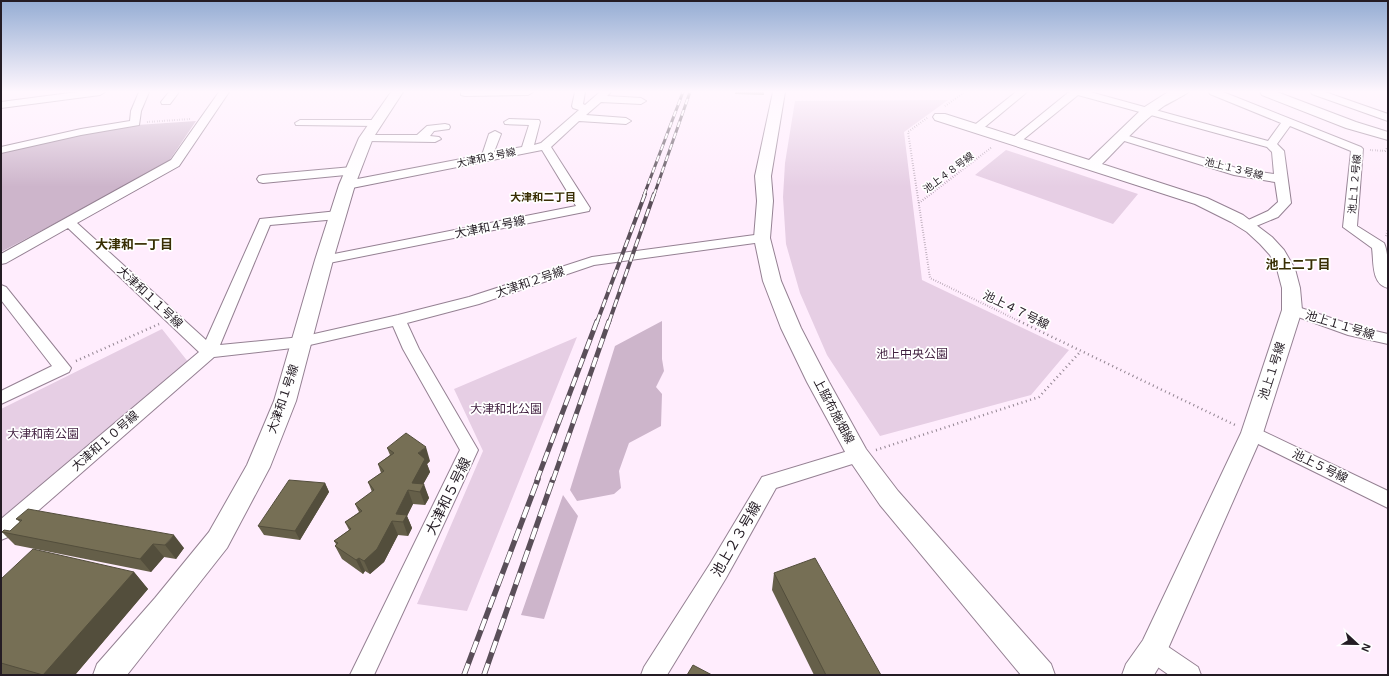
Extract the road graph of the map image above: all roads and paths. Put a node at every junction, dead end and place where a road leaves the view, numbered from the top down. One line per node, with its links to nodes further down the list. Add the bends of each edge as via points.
1 (132, 124): 29 (street)
2 (202, 124): 37 (street, via 175,163)
3 (305, 124): 19 (street)
4 (376, 124): 19 (street, 大津和１号線)
5 (535, 124): 28 (street)
6 (570, 124): 27 (street)
7 (773, 124): 39 (street, 上脇布施畑線, via 763,176 765,201)
8 (923, 124): 35 (path, 池上４７号線, via 908,132)
9 (957, 124): 18 (street, 池上１号線)
10 (983, 124): 18 (street)
11 (1031, 124): 25 (street)
12 (1135, 124): 22 (street)
13 (1195, 124): 26 (street)
14 (1286, 124): 26 (street)
15 (1294, 124): 42 (street, 池上１２号線, via 1357,149 1350,226 1379,246 1383,280)
16 (1347, 124): 21 (street)
17 (445, 127): 23 (street, via 430,128)
18 (976, 129): 25 (street, 池上１号線)
19 (371, 131): 23 (street); 32 (street, 大津和１号線)
20 (495, 134): 30 (street)
21 (1388, 136)
22 (1122, 137): 31 (street); 34 (street, 池上１３号線, via 1238,172)
23 (420, 139): 24 (street)
24 (435, 139)
25 (1009, 139): 31 (street, 池上１号線); 35 (path, 池上４８号線)
26 (1271, 144): 34 (street, 池上１３号線, via 1278,151)
27 (545, 146): 28 (street, 大津和３号線); 41 (street, 大津和４号線, via 584,208)
28 (527, 148): 30 (street, 大津和３号線)
29 (1, 150)
30 (487, 157): 32 (street, 大津和３号線)
31 (1092, 166): 38 (street, 池上１号線, via 1201,201)
32 (350, 178): 33 (street, 大津和３号線); 36 (street, 大津和１号線)
33 (263, 179)
34 (1281, 179): 38 (street, via 1284,203 1273,214)
35 (919, 203): 49 (path, 池上４７号線, via 930,278)
36 (338, 215): 41 (street, 大津和１号線); 50 (street, via 265,222)
37 (69, 222): 40 (street); 45 (street, 大津和１１号線)
38 (1249, 225): 44 (street, 池上１号線, via 1268,241 1282,258 1292,288)
39 (762, 238): 46 (street, 大津和２号線, via 592,261 474,301); 54 (street, 上脇布施畑線, via 772,281 791,328)
40 (1, 260)
41 (324, 260): 48 (street, 大津和１号線)
42 (1388, 284)
43 (1, 290): 51 (street)
44 (1292, 310): 47 (street, 池上１１号線, via 1354,331); 53 (street, 池上１号線)
45 (172, 318): 50 (street, 大津和１１号線); 51 (path)
46 (398, 320): 48 (street, 大津和２号線); 59 (street, 大津和５号線, via 411,348 469,450)
47 (1388, 339)
48 (301, 342): 50 (street); 58 (street, 大津和１号線, via 285,401 258,467 218,540)
49 (1081, 351): 53 (path, 池上４７号線); 54 (path, via 1039,398)
50 (209, 352): 56 (street, 大津和１０号線)
51 (63, 368): 52 (street)
52 (1, 398)
53 (1252, 433): 55 (street, 池上５号線); 57 (street, 池上１号線)
54 (858, 455): 60 (street, 池上２３号線, via 769,482 718,571); 61 (street, 上脇布施畑線, via 889,498)
55 (1388, 500)
56 (1, 531)
57 (1153, 650): 62 (street, 池上１号線); 63 (street)
58 (108, 675)
59 (362, 675)
60 (653, 675)
61 (1040, 675)
62 (1137, 675)
63 (1189, 675)

